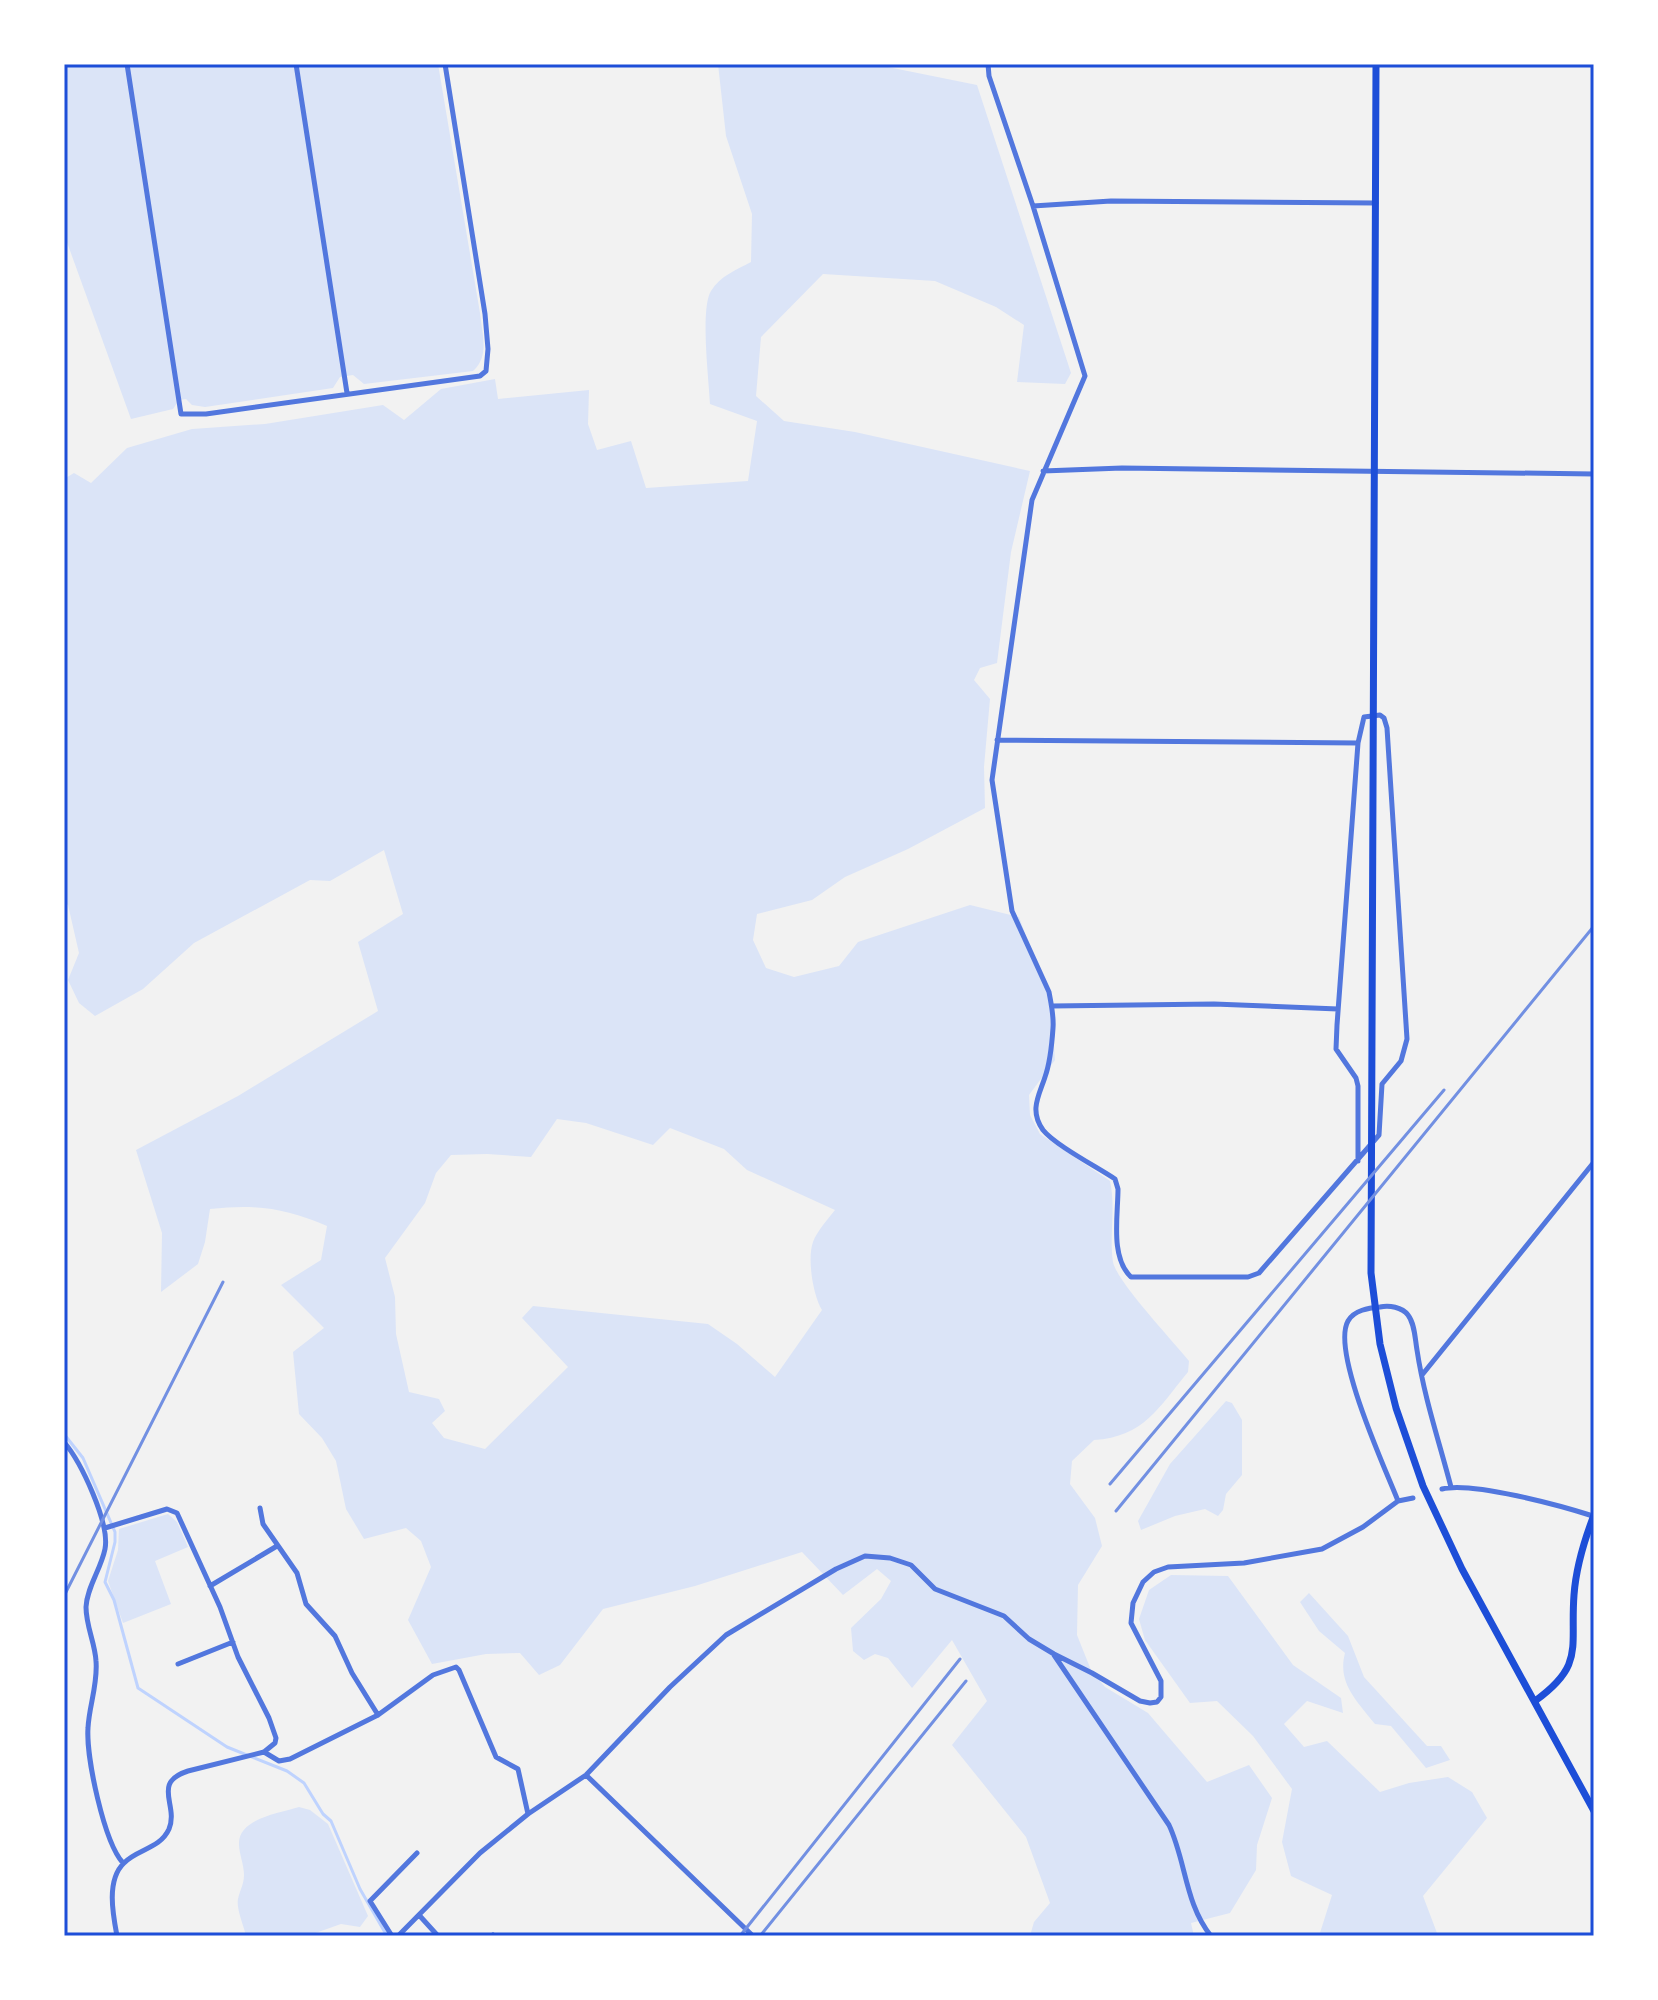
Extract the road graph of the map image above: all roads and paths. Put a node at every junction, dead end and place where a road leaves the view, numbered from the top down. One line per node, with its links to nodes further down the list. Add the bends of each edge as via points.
1 (127, 64): 8 (street, via 181,414)
2 (296, 64): 8 (street)
3 (445, 64): 8 (street, via 485,314 486,371 480,376)
4 (988, 64): 7 (street)
5 (1376, 64): 6 (main road)
6 (1376, 203): 7 (street, via 1111,201); 10 (main road)
7 (1033, 206): 9 (street, via 1085,376)
8 (347, 393)
9 (1042, 471): 10 (street); 13 (street, via 1032,500)
10 (1374, 472): 11 (street); 12 (main road)
11 (1594, 474)
12 (1371, 715): 14 (street, via 1362,721); 17 (street, via 1384,718 1387,728 1407,1039 1401,1061 1382,1084 1379,1135); 33 (main road, via 1371,1273 1380,1344 1423,1486)
13 (997, 740): 14 (street); 15 (street, via 992,780 1012,911)
14 (1358, 743): 16 (street)
15 (1052, 1006): 16 (street); 17 (street, via 1045,1077 1035,1107 1049,1135 1115,1179 1118,1255 1131,1277 1259,1273)
16 (1338, 1009): 17 (street, via 1336,1049 1358,1086)
17 (1358, 1161)
18 (1594, 1162): 19 (street)
19 (1421, 1375): 21 (street); 24 (street, via 1407,1313 1385,1306 1349,1318 1346,1357)
20 (64, 1442): 27 (street)
21 (1451, 1487): 22 (street); 26 (street)
22 (1442, 1489)
23 (1413, 1498): 24 (street)
24 (1398, 1501): 31 (street, via 1322,1549 1154,1572 1133,1603 1131,1623 1161,1681 1157,1702 1140,1701)
25 (260, 1508): 28 (street)
26 (1594, 1516): 33 (main road, via 1576,1579 1573,1654 1558,1684)
27 (105, 1528): 29 (street, via 175,1510); 40 (street, via 105,1549 86,1604 97,1674 87,1733 110,1842)
28 (277, 1546): 29 (street); 34 (street, via 297,1573 306,1604 335,1636)
29 (210, 1586): 30 (street)
30 (233, 1642): 32 (street); 35 (street, via 276,1732 275,1743)
31 (1054, 1654): 36 (street, via 1004,1616 935,1589 911,1565 865,1556 726,1635); 46 (street, via 1169,1825 1180,1847 1189,1894)
32 (178, 1664)
33 (1535, 1701): 37 (main road)
34 (378, 1715): 35 (street, via 290,1759 279,1761); 38 (street, via 433,1675 456,1667 496,1757 518,1769)
35 (264, 1752): 40 (street, via 177,1774 168,1790 169,1829 160,1841)
36 (586, 1775): 38 (street); 45 (street)
37 (1594, 1811)
38 (528, 1814): 41 (street, via 480,1853)
39 (417, 1853): 43 (street, via 370,1901)
40 (123, 1863): 42 (street, via 111,1903)
41 (419, 1915): 43 (street); 44 (street)
42 (117, 1936)
43 (395, 1936)
44 (438, 1936)
45 (753, 1936)
46 (1211, 1936)

